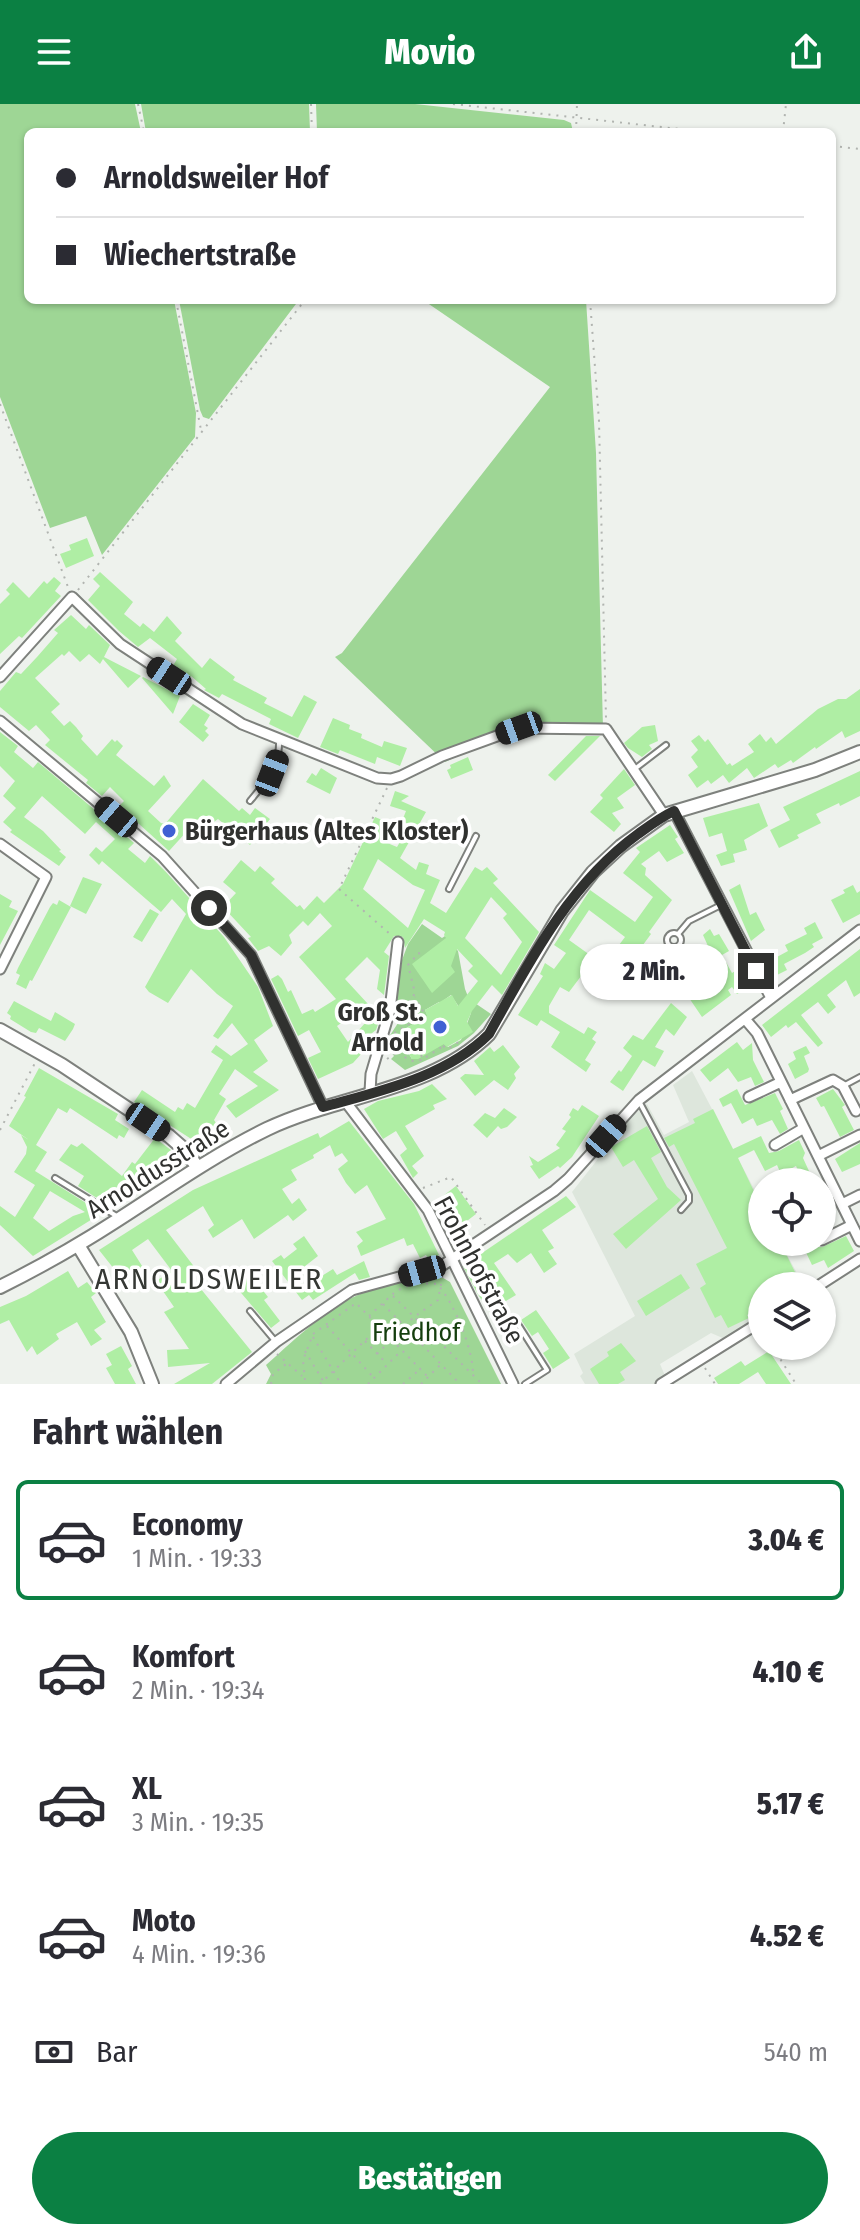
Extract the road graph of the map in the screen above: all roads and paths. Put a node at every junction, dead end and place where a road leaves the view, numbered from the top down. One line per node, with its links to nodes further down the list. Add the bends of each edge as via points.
1 (138, 104): 7 (path)
2 (311, 104): 8 (path)
3 (453, 104): 6 (path)
4 (577, 104): 6 (path)
5 (786, 104): 11 (path)
6 (575, 117): 9 (path); 10 (path)
7 (143, 128)
8 (312, 128)
9 (576, 128)
10 (672, 128)
11 (783, 128)
12 (836, 146): 13 (path)
13 (860, 149)
14 (177, 304): 18 (path)
15 (302, 304): 18 (path)
16 (590, 304): 22 (path, via 599,421)
17 (0, 404): 19 (path)
18 (202, 432): 19 (path)
19 (72, 597): 20 (street); 23 (street, via 120,644 242,724)
20 (0, 677)
21 (0, 721): 58 (street, via 162,856 251,955)
22 (606, 729): 26 (street); 27 (street, via 519,728)
23 (279, 739): 27 (street); 28 (lane, via 272,773)
24 (666, 745): 26 (lane)
25 (860, 752): 29 (main road, Arnoldusstraße)
26 (634, 770): 29 (street)
27 (391, 779): 36 (path, via 339,889)
28 (250, 801)
29 (669, 813): 33 (street); 53 (main road, Arnoldusstraße, via 593,872 562,911 489,1034 473,1050 431,1073)
30 (476, 836): 32 (lane)
31 (0, 844): 38 (street, via 46,877)
32 (449, 889)
33 (721, 905): 35 (lane, via 689,921); 40 (street)
34 (860, 930): 40 (street)
35 (678, 934)
36 (398, 942): 43 (street)
37 (421, 959): 39 (path, via 419,953 408,965)
38 (0, 969)
39 (414, 996): 41 (path); 46 (path, via 426,1015)
40 (771, 998): 42 (street)
41 (397, 1019)
42 (745, 1019): 51 (street); 55 (street)
43 (385, 1029): 46 (path); 53 (street)
44 (0, 1030): 48 (main road)
45 (463, 1033): 47 (path, via 466,1038 448,1049 444,1046 413,1063)
46 (396, 1034): 47 (path)
47 (402, 1049): 49 (path)
48 (40, 1052): 61 (path); 65 (main road, via 169,1136)
49 (393, 1055)
50 (860, 1077): 52 (lane)
51 (781, 1082): 54 (street); 56 (street)
52 (843, 1086): 56 (street, via 833,1080); 59 (street)
53 (370, 1092): 57 (main road, Arnoldusstraße)
54 (749, 1097)
55 (639, 1100): 72 (lane, via 689,1195); 75 (street, via 568,1179)
56 (790, 1100): 60 (street)
57 (345, 1101): 58 (main road, Arnoldusstraße); 69 (street, Frohnhofstraße)
58 (323, 1107): 65 (main road, Arnoldusstraße, via 266,1130)
59 (856, 1111)
60 (804, 1128): 63 (street); 64 (street)
61 (0, 1130)
62 (860, 1135): 64 (street)
63 (775, 1145)
64 (818, 1156): 66 (street)
65 (198, 1168): 73 (main road, Arnoldusstraße)
66 (825, 1168)
67 (55, 1178): 73 (lane)
68 (836, 1191): 71 (street)
69 (413, 1192): 75 (path, via 451,1177); 79 (street, Frohnhofstraße)
70 (860, 1195): 71 (street)
71 (842, 1204): 74 (street)
72 (681, 1210)
73 (120, 1219): 78 (main road, Arnoldusstraße)
74 (852, 1225): 76 (street); 77 (street)
75 (491, 1232): 79 (street)
76 (836, 1233)
77 (860, 1241)
78 (78, 1245): 83 (main road, Arnoldusstraße); 117 (main road, via 131,1332)
79 (452, 1259): 98 (street, via 352,1290); 125 (street, Frohnhofstraße)
80 (860, 1259): 81 (street)
81 (836, 1274)
82 (444, 1279): 84 (path)
83 (0, 1287)
84 (442, 1288): 85 (path, via 428,1282); 89 (path, via 438,1300); 111 (path, via 469,1351)
85 (392, 1295): 86 (path); 89 (path)
86 (382, 1304): 88 (path); 92 (path)
87 (250, 1311): 98 (lane)
88 (368, 1316): 91 (path, via 354,1304); 93 (path)
89 (414, 1317): 92 (path); 111 (path)
90 (514, 1318): 126 (lane, via 547,1370)
91 (326, 1325): 95 (path); 102 (path)
92 (404, 1326): 97 (path); 108 (path)
93 (379, 1327): 96 (path); 97 (path)
94 (748, 1330): 104 (street)
95 (312, 1336): 100 (path); 110 (path)
96 (364, 1340): 102 (path); 103 (path)
97 (391, 1340): 99 (path); 103 (path)
98 (276, 1342): 118 (street)
99 (402, 1350): 107 (path); 109 (path)
100 (305, 1351): 114 (path); 115 (path)
101 (276, 1353): 106 (path)
102 (350, 1353): 110 (path); 113 (path)
103 (377, 1354): 107 (path)
104 (700, 1360): 127 (street); 128 (path)
105 (781, 1360): 129 (path)
106 (287, 1364): 114 (path); 119 (path, via 273,1374)
107 (387, 1364): 113 (path)
108 (441, 1364): 112 (path); 116 (path)
109 (420, 1369): 112 (path); 122 (path)
110 (333, 1371): 115 (path); 120 (path)
111 (473, 1376): 124 (path)
112 (428, 1377): 123 (path)
113 (374, 1378): 121 (path)
114 (306, 1382)
115 (323, 1383)
116 (458, 1383)
117 (152, 1384)
118 (226, 1384)
119 (271, 1384)
120 (341, 1384)
121 (368, 1384)
122 (403, 1384)
123 (421, 1384)
124 (482, 1384)
125 (513, 1384)
126 (525, 1384)
127 (661, 1384)
128 (715, 1384)
129 (796, 1384)

